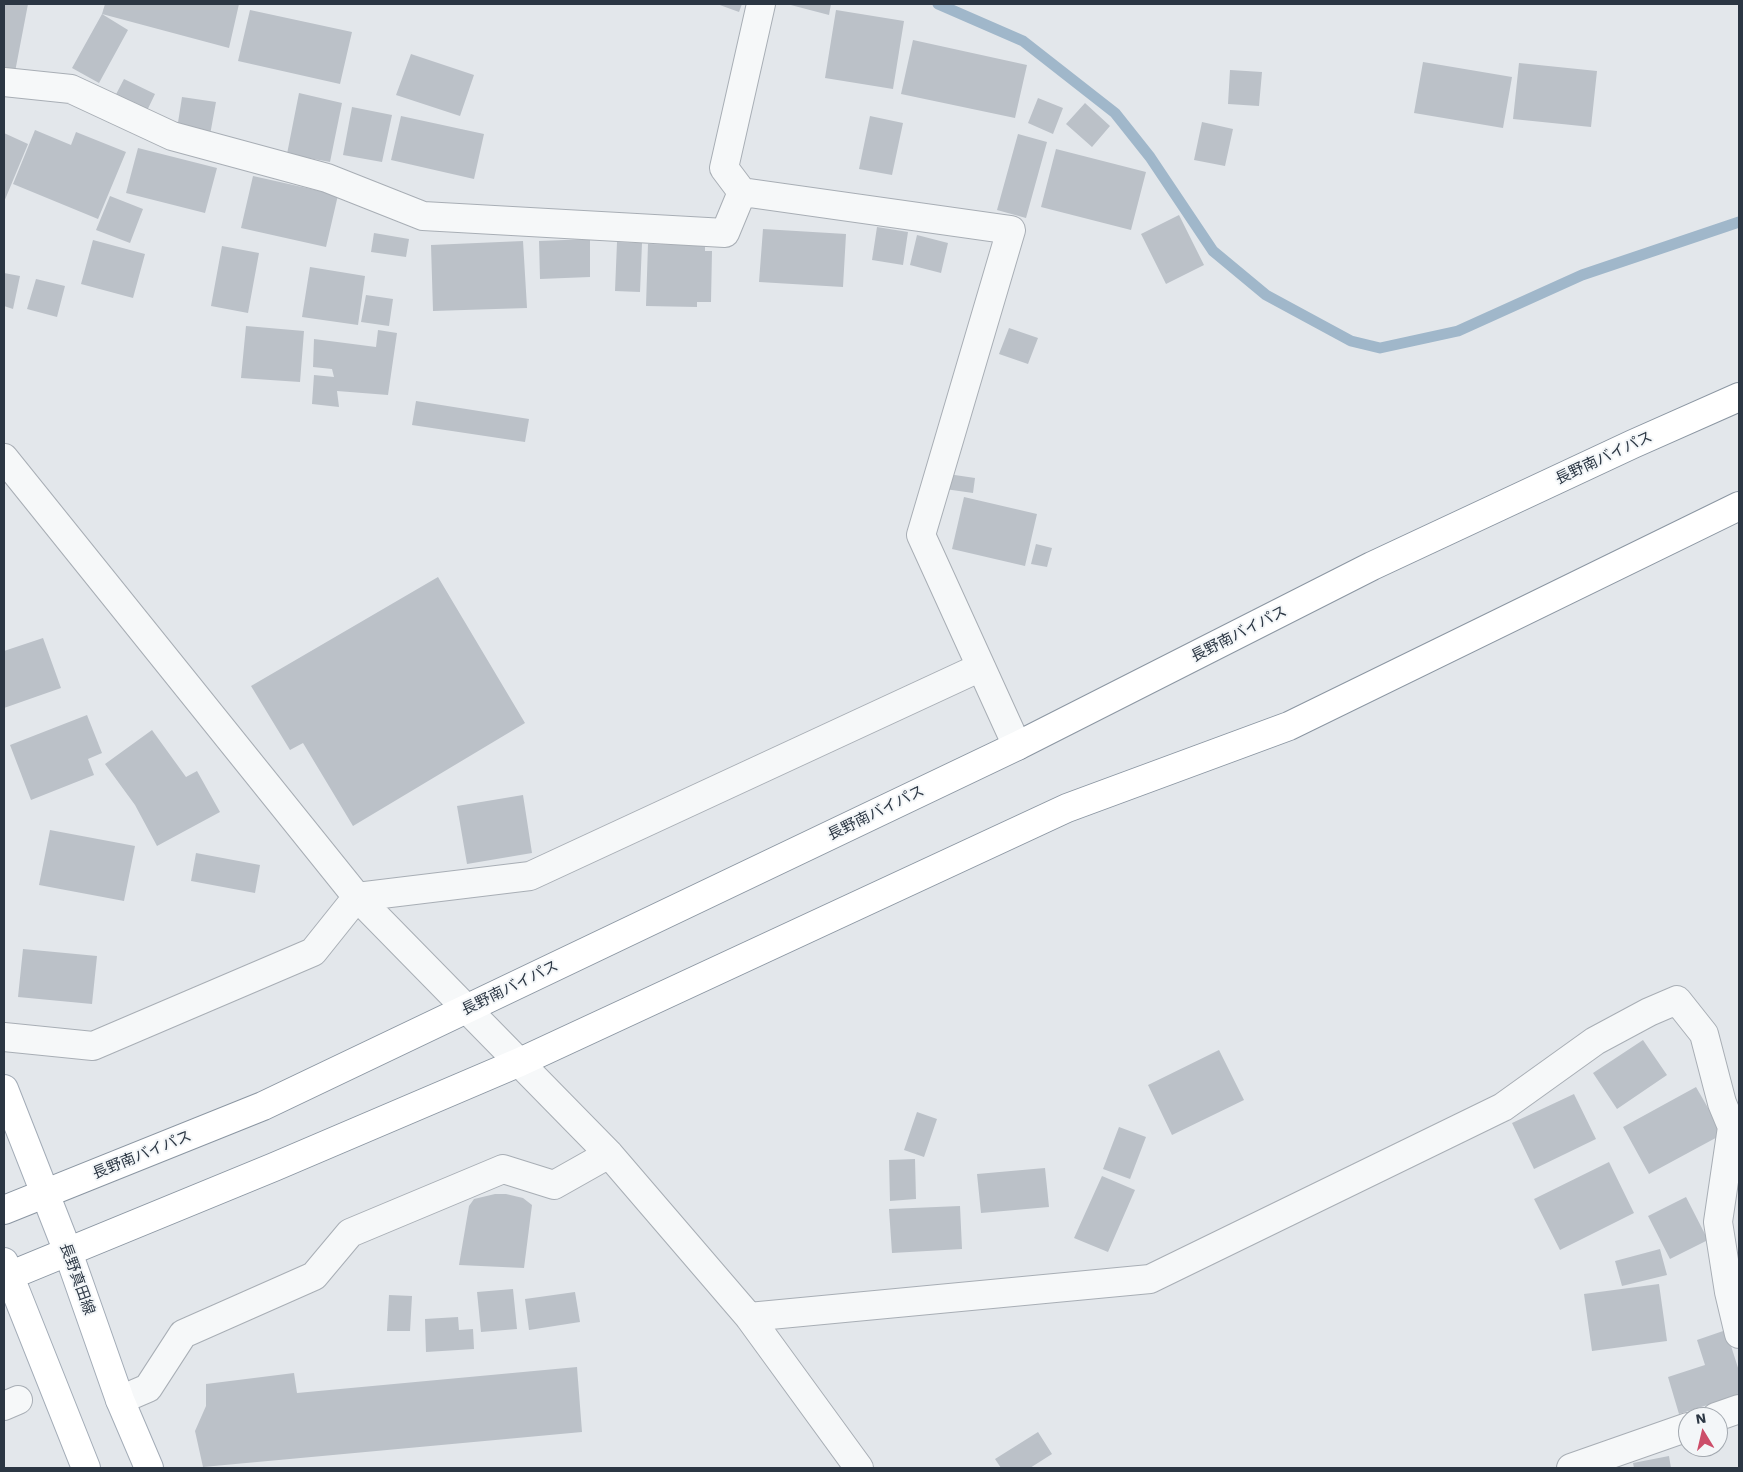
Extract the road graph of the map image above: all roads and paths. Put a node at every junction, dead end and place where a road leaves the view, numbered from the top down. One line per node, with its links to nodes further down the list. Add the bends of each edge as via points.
1 (761, 4): 3 (street, via 724,168)
2 (4, 82): 3 (street, via 71,89 172,136 327,178 423,216 725,233)
3 (742, 192): 7 (street, via 1011,230 920,535)
4 (1739, 397): 8 (main road, 長野南バイパス, via 1372,566)
5 (4, 458): 9 (street)
6 (1739, 506): 12 (main road, via 1288,726 1067,808)
7 (981, 667): 8 (street); 9 (street, via 530,876)
8 (1017, 746): 10 (main road, 長野南バイパス)
9 (357, 897): 10 (street); 11 (street, via 313,952 92,1046)
10 (466, 1009): 12 (street); 15 (main road, 長野南バイパス, via 263,1106)
11 (4, 1037)
12 (520, 1062): 14 (street); 17 (main road)
13 (4, 1089): 15 (main road, 長野真田線)
14 (609, 1154): 19 (street); 21 (street, via 554,1185 503,1169 350,1233 314,1276 183,1334 148,1388)
15 (44, 1194): 16 (main road, 長野南バイパス); 17 (main road, 長野真田線)
16 (4, 1210)
17 (68, 1252): 18 (main road); 21 (main road, 長野真田線)
18 (5, 1272): 23 (main road)
19 (749, 1317): 20 (street, via 1150,1279 1503,1107 1595,1041 1676,1000 1704,1034 1732,1128 1718,1222); 25 (street)
20 (1739, 1334)
21 (120, 1400): 24 (main road, 長野真田線)
22 (1678, 1431): 26 (street)
23 (86, 1468)
24 (148, 1468)
25 (859, 1468)
26 (1571, 1468)

